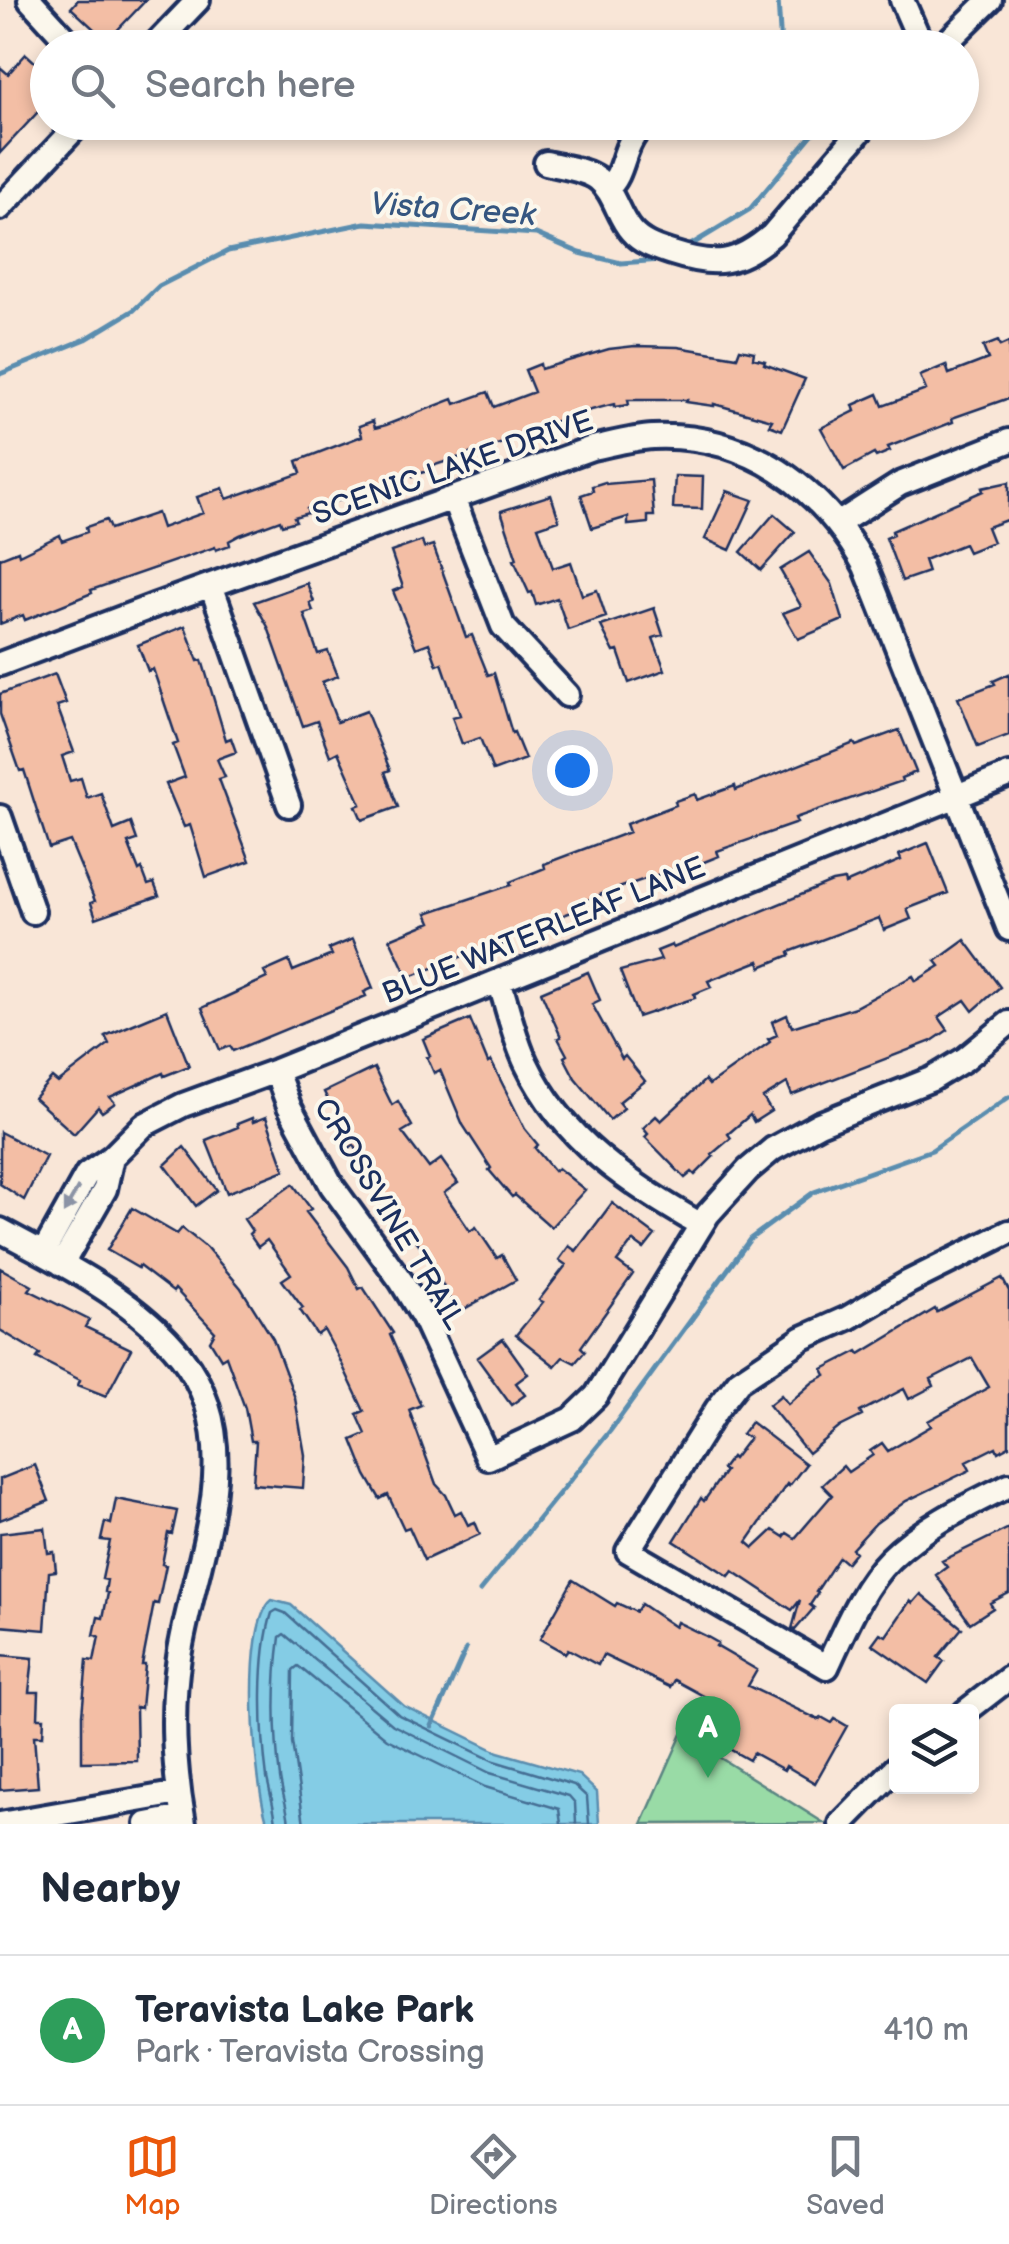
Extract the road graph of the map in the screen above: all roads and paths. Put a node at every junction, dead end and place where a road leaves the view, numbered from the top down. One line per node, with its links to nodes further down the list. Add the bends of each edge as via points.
1 (30, 0): 5 (street)
2 (198, 0): 6 (street)
3 (902, 0): 7 (street)
4 (990, 0): 8 (street)
5 (58, 30)
6 (169, 30)
7 (924, 30)
8 (952, 30)
9 (64, 140): 14 (street)
10 (631, 140): 13 (street)
11 (853, 140): 13 (street, via 772,234 755,249 720,262 694,260 641,240 628,229)
12 (546, 163): 13 (street, via 594,176)
13 (608, 188)
14 (0, 208)
15 (1009, 441): 17 (street, via 900,484)
16 (453, 498): 17 (street, SCENIC LAKE DRIVE, via 592,448 680,438 754,457 794,480); 18 (street, SCENIC LAKE DRIVE); 20 (street, via 503,626)
17 (839, 523): 22 (street, SCENIC LAKE DRIVE, via 866,566)
18 (211, 585): 19 (street, SCENIC LAKE DRIVE); 23 (street)
19 (0, 664)
20 (567, 695)
21 (1009, 775): 22 (street, BLUE WATERLEAF LANE)
22 (958, 796): 26 (street, SCENIC LAKE DRIVE); 27 (street, BLUE WATERLEAF LANE)
23 (289, 805)
24 (0, 817): 25 (street)
25 (33, 912)
26 (1009, 929)
27 (499, 982): 29 (street, BLUE WATERLEAF LANE); 30 (street, via 525,1062 552,1108 634,1186)
28 (1009, 1023): 30 (street, CROSSVINE TRAIL, via 932,1079 773,1149 722,1195)
29 (276, 1071): 30 (street, CROSSVINE TRAIL, via 332,1186 423,1317 488,1458 572,1419 596,1396); 33 (street, BLUE WATERLEAF LANE, via 144,1124 76,1190)
30 (701, 1225)
31 (0, 1230): 33 (street)
32 (1009, 1232): 34 (street, via 803,1338 739,1381 628,1550 827,1667 887,1562 920,1533)
33 (52, 1259): 38 (street, via 163,1337 182,1358 210,1424 214,1494 173,1710)
34 (1009, 1485)
35 (1009, 1678): 36 (street)
36 (975, 1704)
37 (889, 1775): 42 (street)
38 (178, 1794): 39 (street); 40 (street)
39 (184, 1821): 41 (street)
40 (0, 1824)
41 (147, 1824)
42 (841, 1824)

